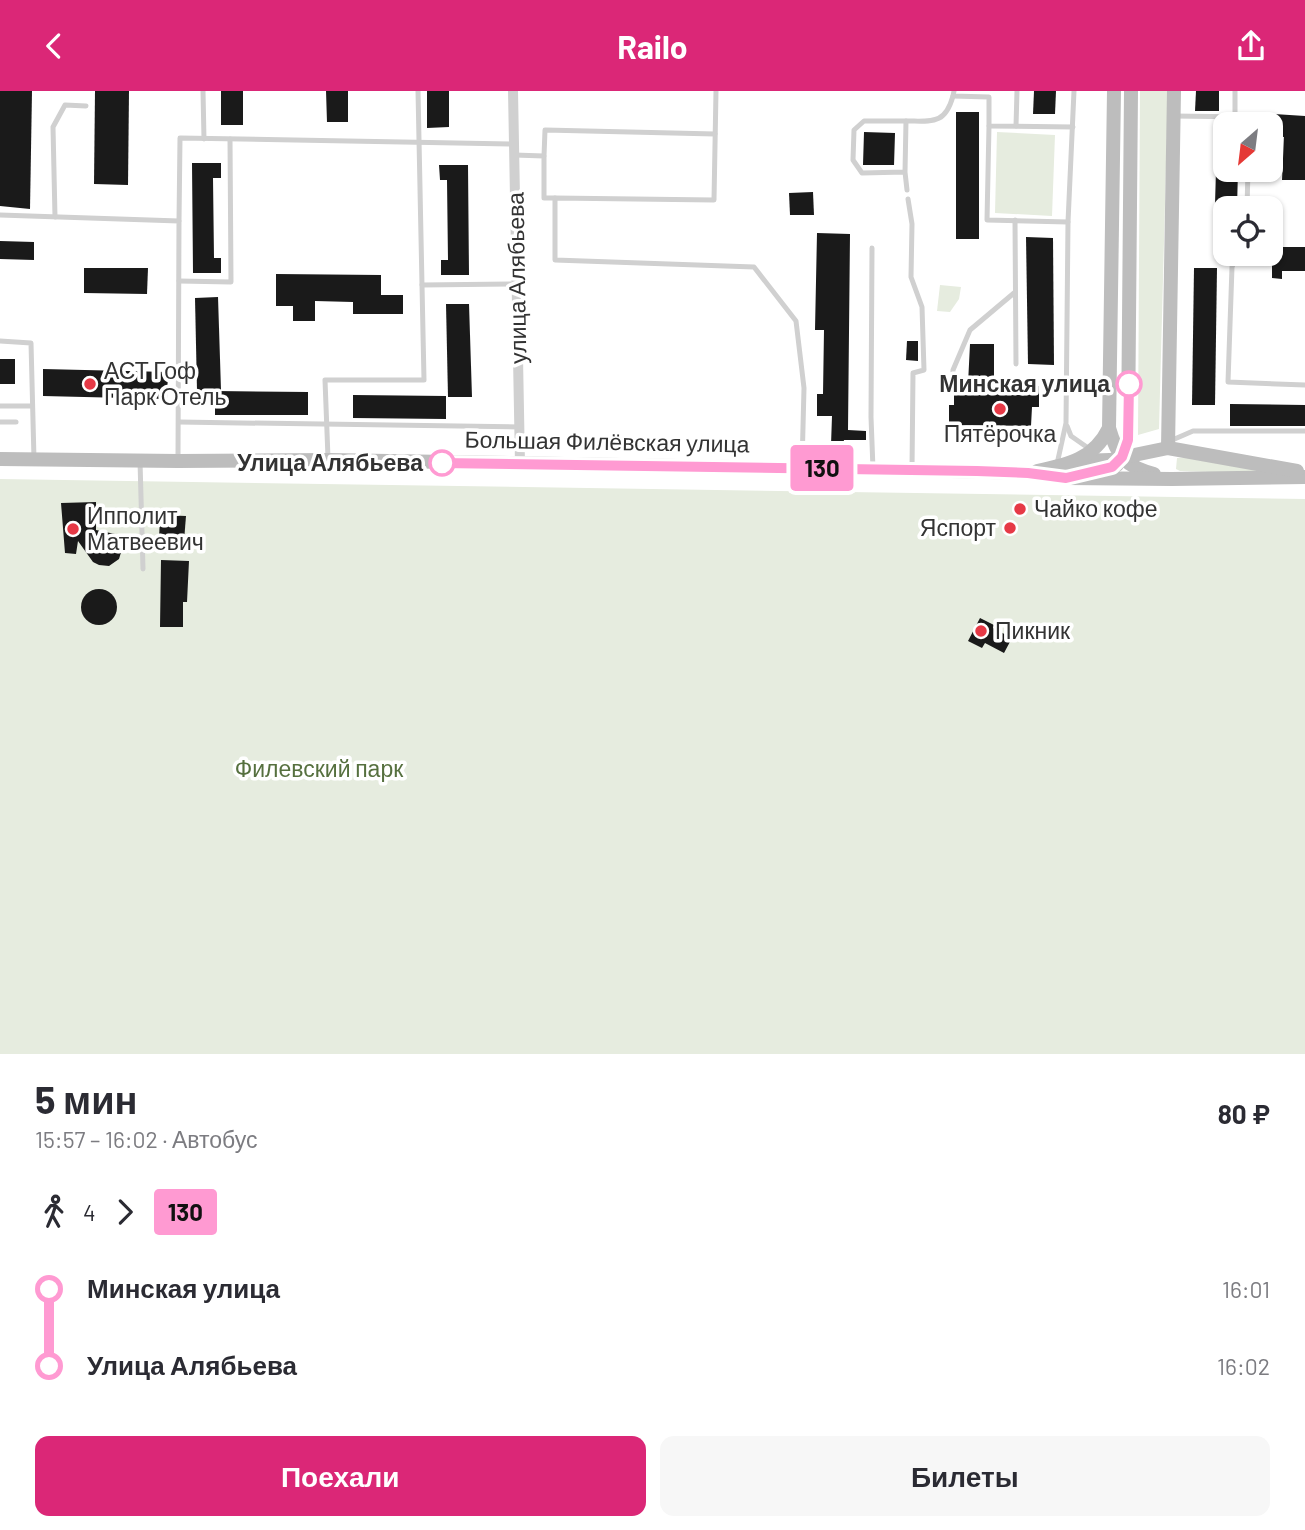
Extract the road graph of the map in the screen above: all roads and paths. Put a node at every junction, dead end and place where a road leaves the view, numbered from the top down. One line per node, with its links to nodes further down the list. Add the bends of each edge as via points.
1 (203, 91): 21 (lane)
2 (418, 91): 23 (lane)
3 (513, 91): 24 (street, улица Алябьева)
4 (716, 91): 20 (lane)
5 (1017, 91): 18 (lane)
6 (1073, 91): 19 (lane)
7 (1114, 91): 54 (main road)
8 (1131, 91): 52 (main road)
9 (1174, 91): 14 (main road)
10 (1235, 91): 13 (lane)
11 (953, 94): 16 (lane, via 949,111 938,121); 17 (lane, via 989,97)
12 (86, 106): 31 (lane, via 65,105 53,127)
13 (1235, 112)
14 (1174, 116): 15 (lane); 56 (main road)
15 (1213, 117)
16 (906, 121): 26 (lane); 26 (lane, via 864,121 854,130 853,160 862,173)
17 (989, 126): 18 (lane); 32 (lane, via 987,220)
18 (1016, 126): 19 (lane)
19 (1073, 128): 34 (lane)
20 (715, 134): 25 (lane, via 545,130); 28 (lane, via 714,200)
21 (204, 139): 22 (lane); 33 (lane, via 180,138)
22 (230, 139): 23 (lane); 37 (lane, via 231,282)
23 (418, 141): 24 (lane); 39 (lane)
24 (514, 149): 25 (lane); 38 (street, улица Алябьева)
25 (544, 156): 28 (lane, via 544,198)
26 (905, 172): 27 (lane)
27 (907, 190)
28 (555, 198): 57 (lane, via 555,260 754,267 796,321)
29 (908, 199): 73 (lane, via 911,277 922,307 924,370 913,373)
30 (0, 215): 31 (lane)
31 (55, 217): 33 (lane)
32 (1014, 220): 34 (lane); 40 (lane)
33 (179, 221): 37 (lane)
34 (1068, 222): 50 (lane)
35 (872, 248): 72 (lane)
36 (1232, 266): 44 (lane, via 1228,382)
37 (179, 281): 49 (lane)
38 (517, 284): 39 (lane); 53 (street, улица Алябьева)
39 (422, 285): 51 (lane, via 424,380 325,380)
40 (1014, 293): 42 (lane); 43 (lane, via 970,330)
41 (0, 341): 46 (lane, via 31,343)
42 (1016, 364)
43 (953, 378)
44 (1305, 385)
45 (0, 406): 46 (lane)
46 (32, 406): 64 (lane)
47 (0, 422): 48 (lane)
48 (16, 422)
49 (179, 422): 51 (lane); 67 (lane)
50 (1066, 423): 60 (lane, via 1071,436); 74 (lane)
51 (326, 424): 53 (lane); 65 (lane)
52 (1129, 424): 61 (main road, via 1135,437); 62 (main road)
53 (519, 426): 69 (street, улица Алябьева)
54 (1109, 429): 60 (main road); 62 (main road)
55 (1305, 431): 56 (lane, via 1193,431)
56 (1168, 445): 61 (main road, Большая Филёвская улица); 75 (main road, Большая Филёвская улица)
57 (803, 450): 58 (lane); 70 (lane)
58 (831, 450)
59 (843, 450): 71 (lane, via 848,450)
60 (1094, 450): 68 (main road)
61 (1152, 452): 62 (main road, Большая Филёвская улица)
62 (1122, 457): 68 (main road, Большая Филёвская улица); 74 (main road, via 1112,467); 76 (main road, Большая Филёвская улица, via 1138,469)
63 (0, 459): 64 (main road, Большая Филёвская улица)
64 (34, 459): 66 (main road, Большая Филёвская улица)
65 (328, 460): 67 (main road, Большая Филёвская улица); 69 (main road, Большая Филёвская улица)
66 (140, 461): 67 (main road, Большая Филёвская улица); 77 (lane)
67 (178, 461)
68 (1078, 461): 74 (main road)
69 (520, 464): 70 (main road, Большая Филёвская улица)
70 (802, 468): 71 (main road, Большая Филёвская улица)
71 (853, 469): 72 (main road, Большая Филёвская улица)
72 (873, 469): 73 (main road, Большая Филёвская улица)
73 (912, 470): 74 (main road, Большая Филёвская улица)
74 (1060, 473): 76 (main road, Большая Филёвская улица)
75 (1305, 475): 76 (main road, Большая Филёвская улица)
76 (1172, 479)
77 (143, 569)

